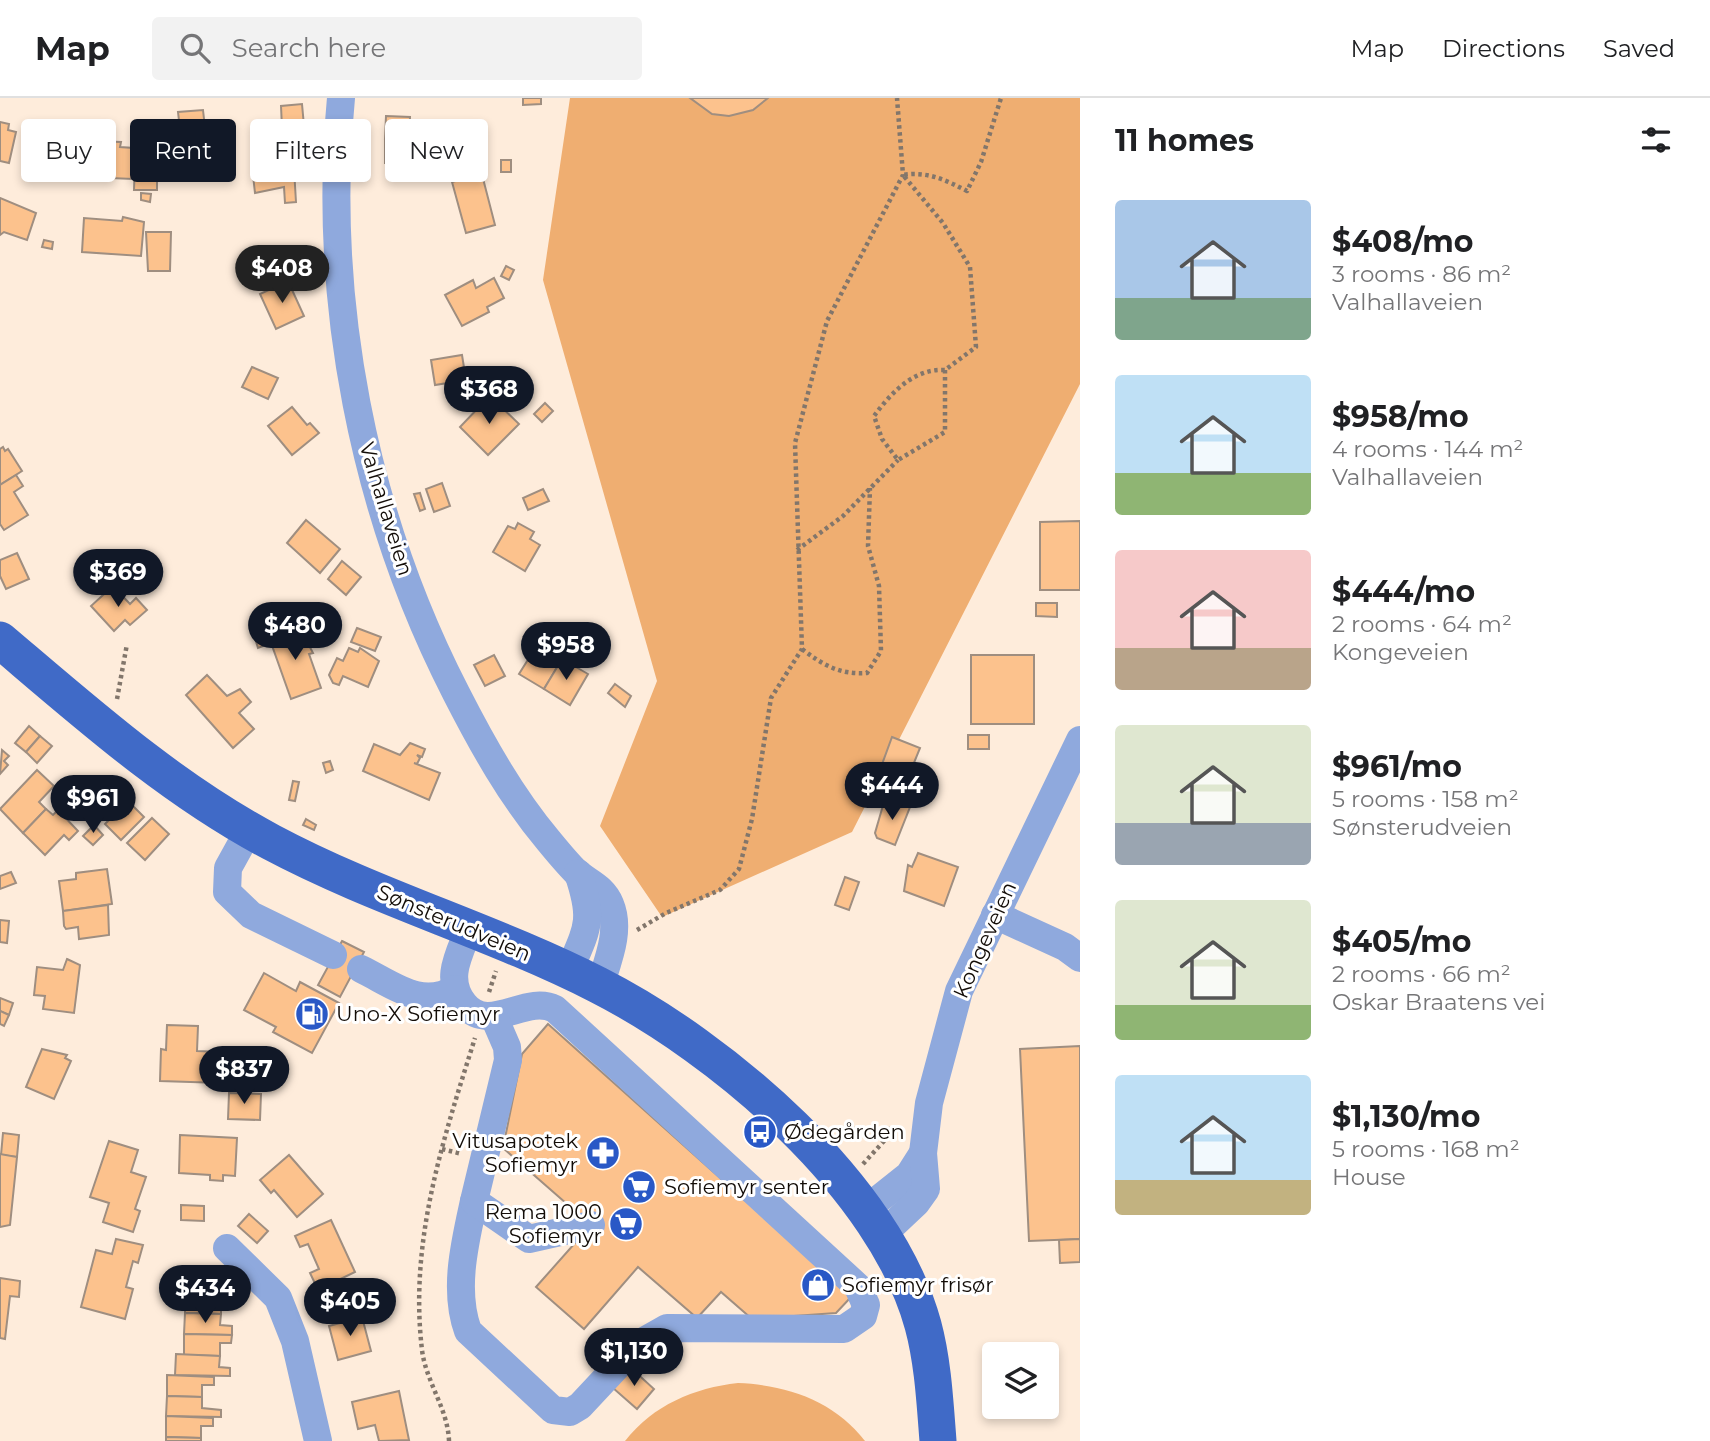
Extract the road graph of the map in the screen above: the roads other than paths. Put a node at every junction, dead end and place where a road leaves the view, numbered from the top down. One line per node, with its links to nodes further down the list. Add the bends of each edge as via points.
1 (341, 98): 10 (street, Valhallaveien, via 339,215 344,321 353,390 382,506 431,640 472,724 520,805 578,873 602,889 614,917 612,946)
2 (0, 640): 4 (main road, Sønsterudveien, via 138,754)
3 (1080, 740): 5 (street, Kongeveien)
4 (249, 830): 6 (main road, Sønsterudveien, via 307,861); 7 (street, via 228,868 227,892 251,915)
5 (995, 915): 8 (street); 14 (street, Kongeveien, via 959,991 933,1082 923,1153 927,1182 923,1195)
6 (469, 929): 10 (main road, Sønsterudveien); 11 (street, via 453,972)
7 (333, 955)
8 (1080, 958)
9 (361, 969): 11 (street, via 419,997 439,999)
10 (584, 978): 14 (main road, Sønsterudveien, via 673,1031 760,1098 830,1165)
11 (455, 989): 12 (street, via 468,1009)
12 (488, 1017): 13 (street, via 507,1046 508,1060); 13 (street, via 537,1005 555,1009 858,1287 866,1304 863,1316 844,1329 667,1328 637,1345 580,1406 570,1412 553,1410 468,1331 463,1316 463,1252)
13 (474, 1201): 15 (street, via 529,1239)
14 (874, 1222): 18 (main road, via 907,1283 923,1326)
15 (591, 1225)
16 (227, 1248): 17 (street, via 278,1298 295,1341)
17 (318, 1441)
18 (938, 1441)

